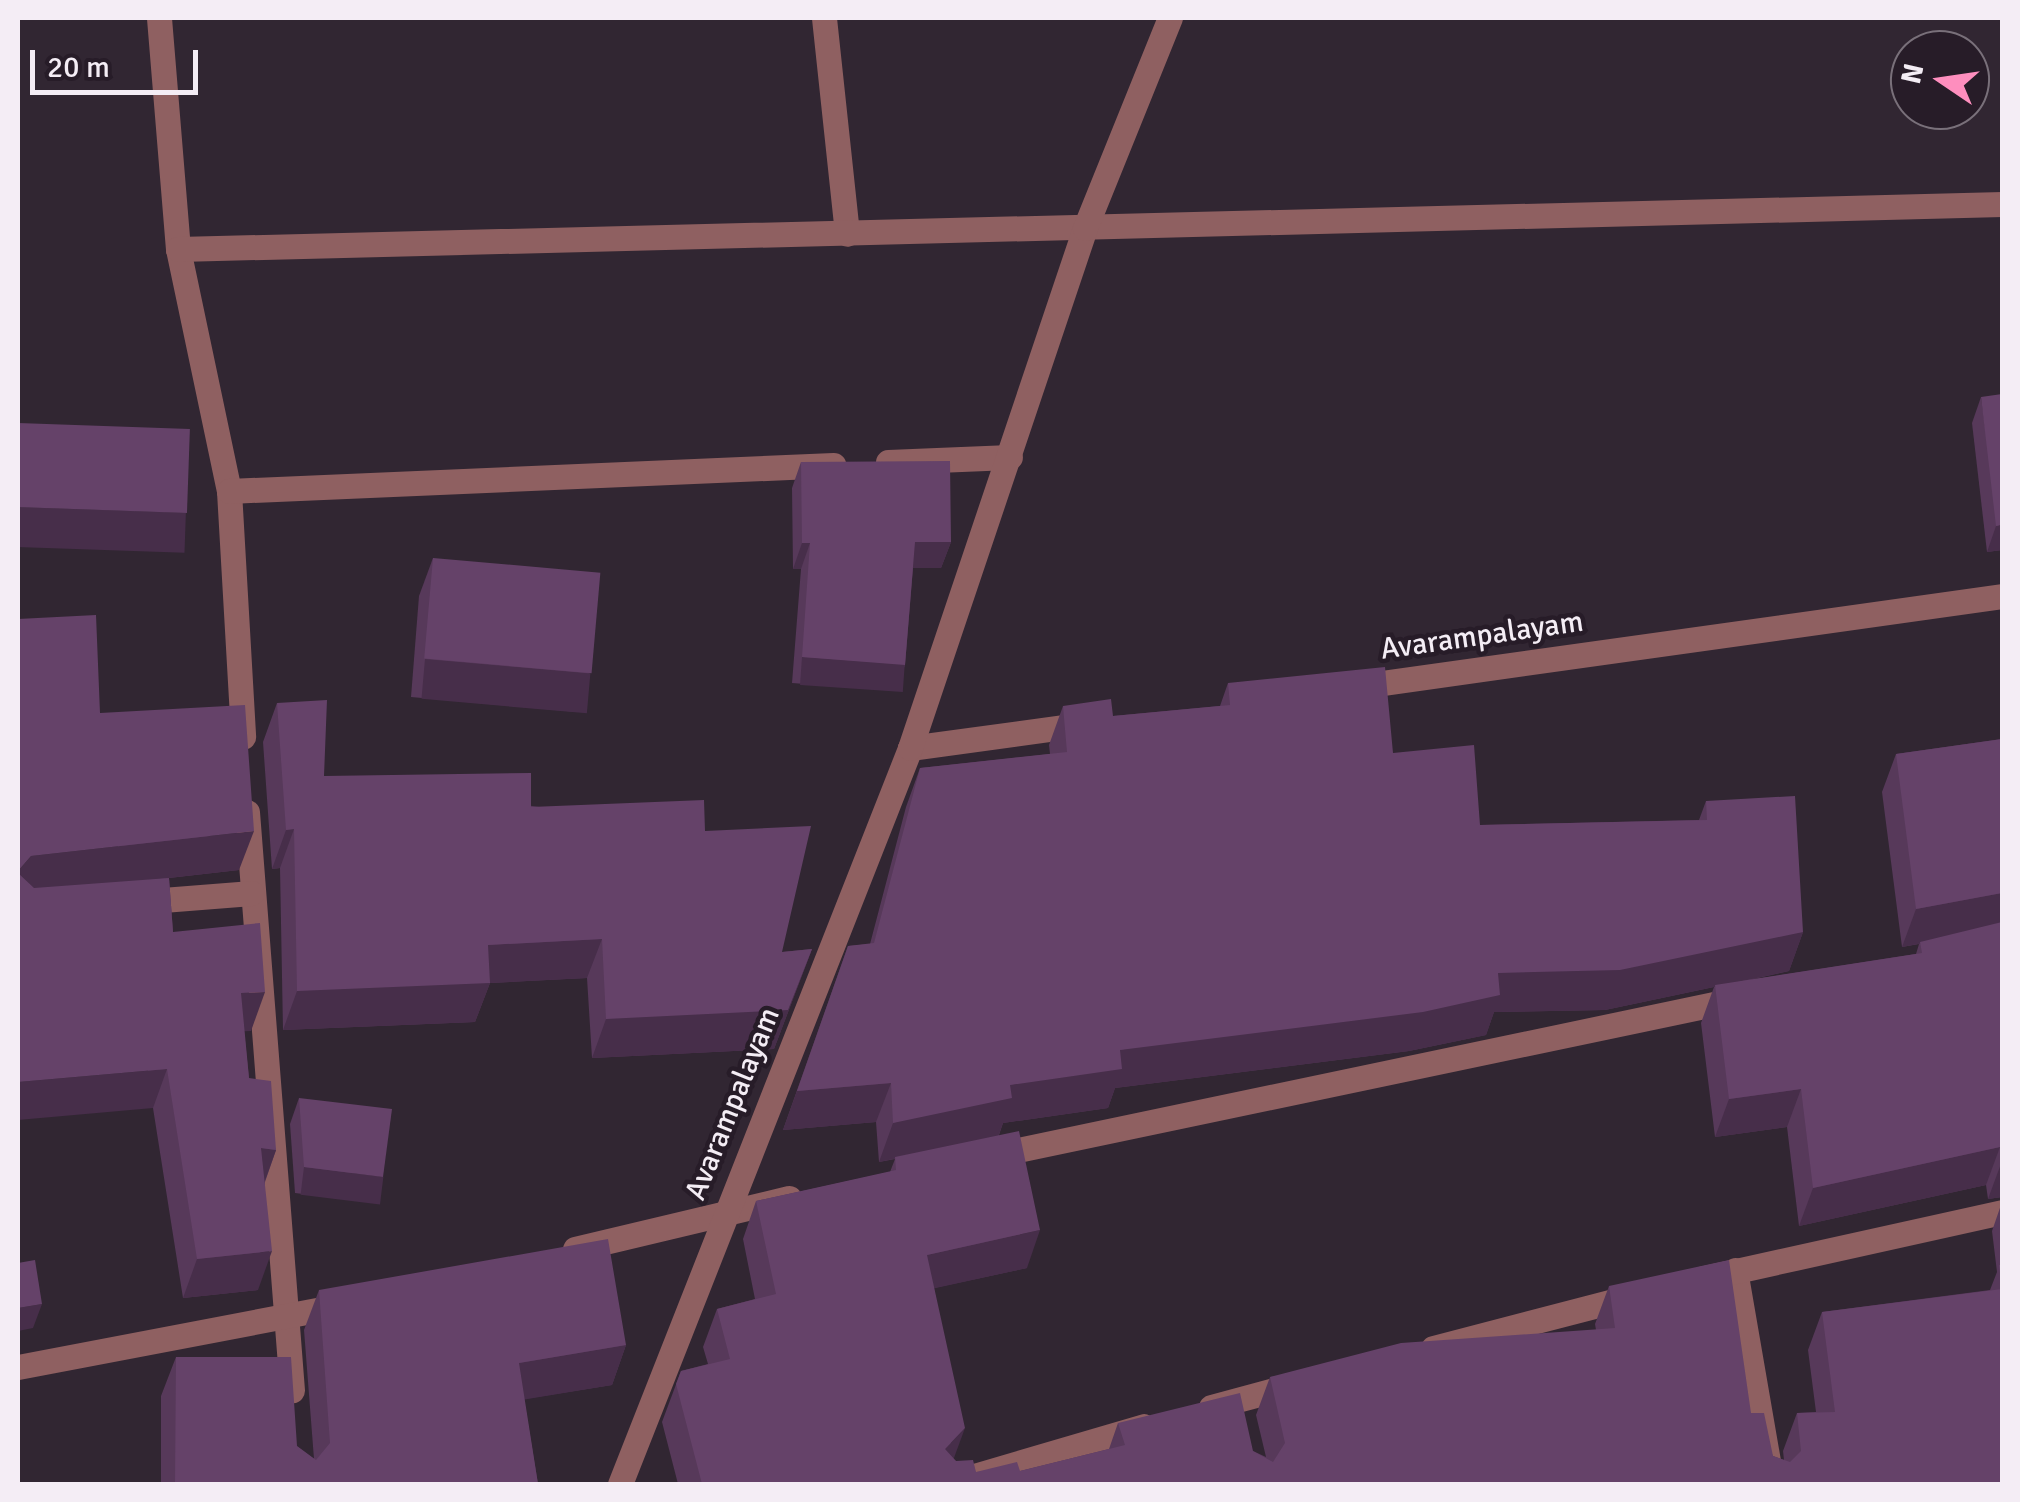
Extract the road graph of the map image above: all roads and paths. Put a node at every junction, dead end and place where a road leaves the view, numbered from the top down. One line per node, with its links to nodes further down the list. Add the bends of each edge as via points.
1 (159, 18): 7 (street)
2 (824, 18): 6 (street)
3 (1170, 18): 5 (street, Avarampalayam)
4 (2002, 204): 5 (street)
5 (1085, 228): 6 (street); 8 (street, Avarampalayam)
6 (848, 234): 7 (street)
7 (178, 249): 9 (street)
8 (1010, 457): 9 (street); 13 (street, Avarampalayam)
9 (229, 490): 14 (street)
10 (2002, 596): 11 (street, Avarampalayam)
11 (1320, 691)
12 (1125, 718): 13 (street)
13 (910, 748): 19 (street, Avarampalayam)
14 (252, 893): 15 (street); 24 (street)
15 (115, 903)
16 (1770, 992): 17 (street)
17 (957, 1162)
18 (821, 1191): 19 (street)
19 (724, 1211): 21 (street); 31 (street, Avarampalayam)
20 (2002, 1212): 22 (street)
21 (551, 1254)
22 (1736, 1270): 25 (street); 33 (street)
23 (378, 1298): 24 (street)
24 (286, 1312): 26 (street); 29 (street)
25 (1402, 1356)
26 (18, 1367)
27 (1328, 1376): 28 (street)
28 (1236, 1400): 30 (street); 32 (street)
29 (294, 1427)
30 (1244, 1434)
31 (620, 1484)
32 (947, 1484)
33 (1772, 1484)

